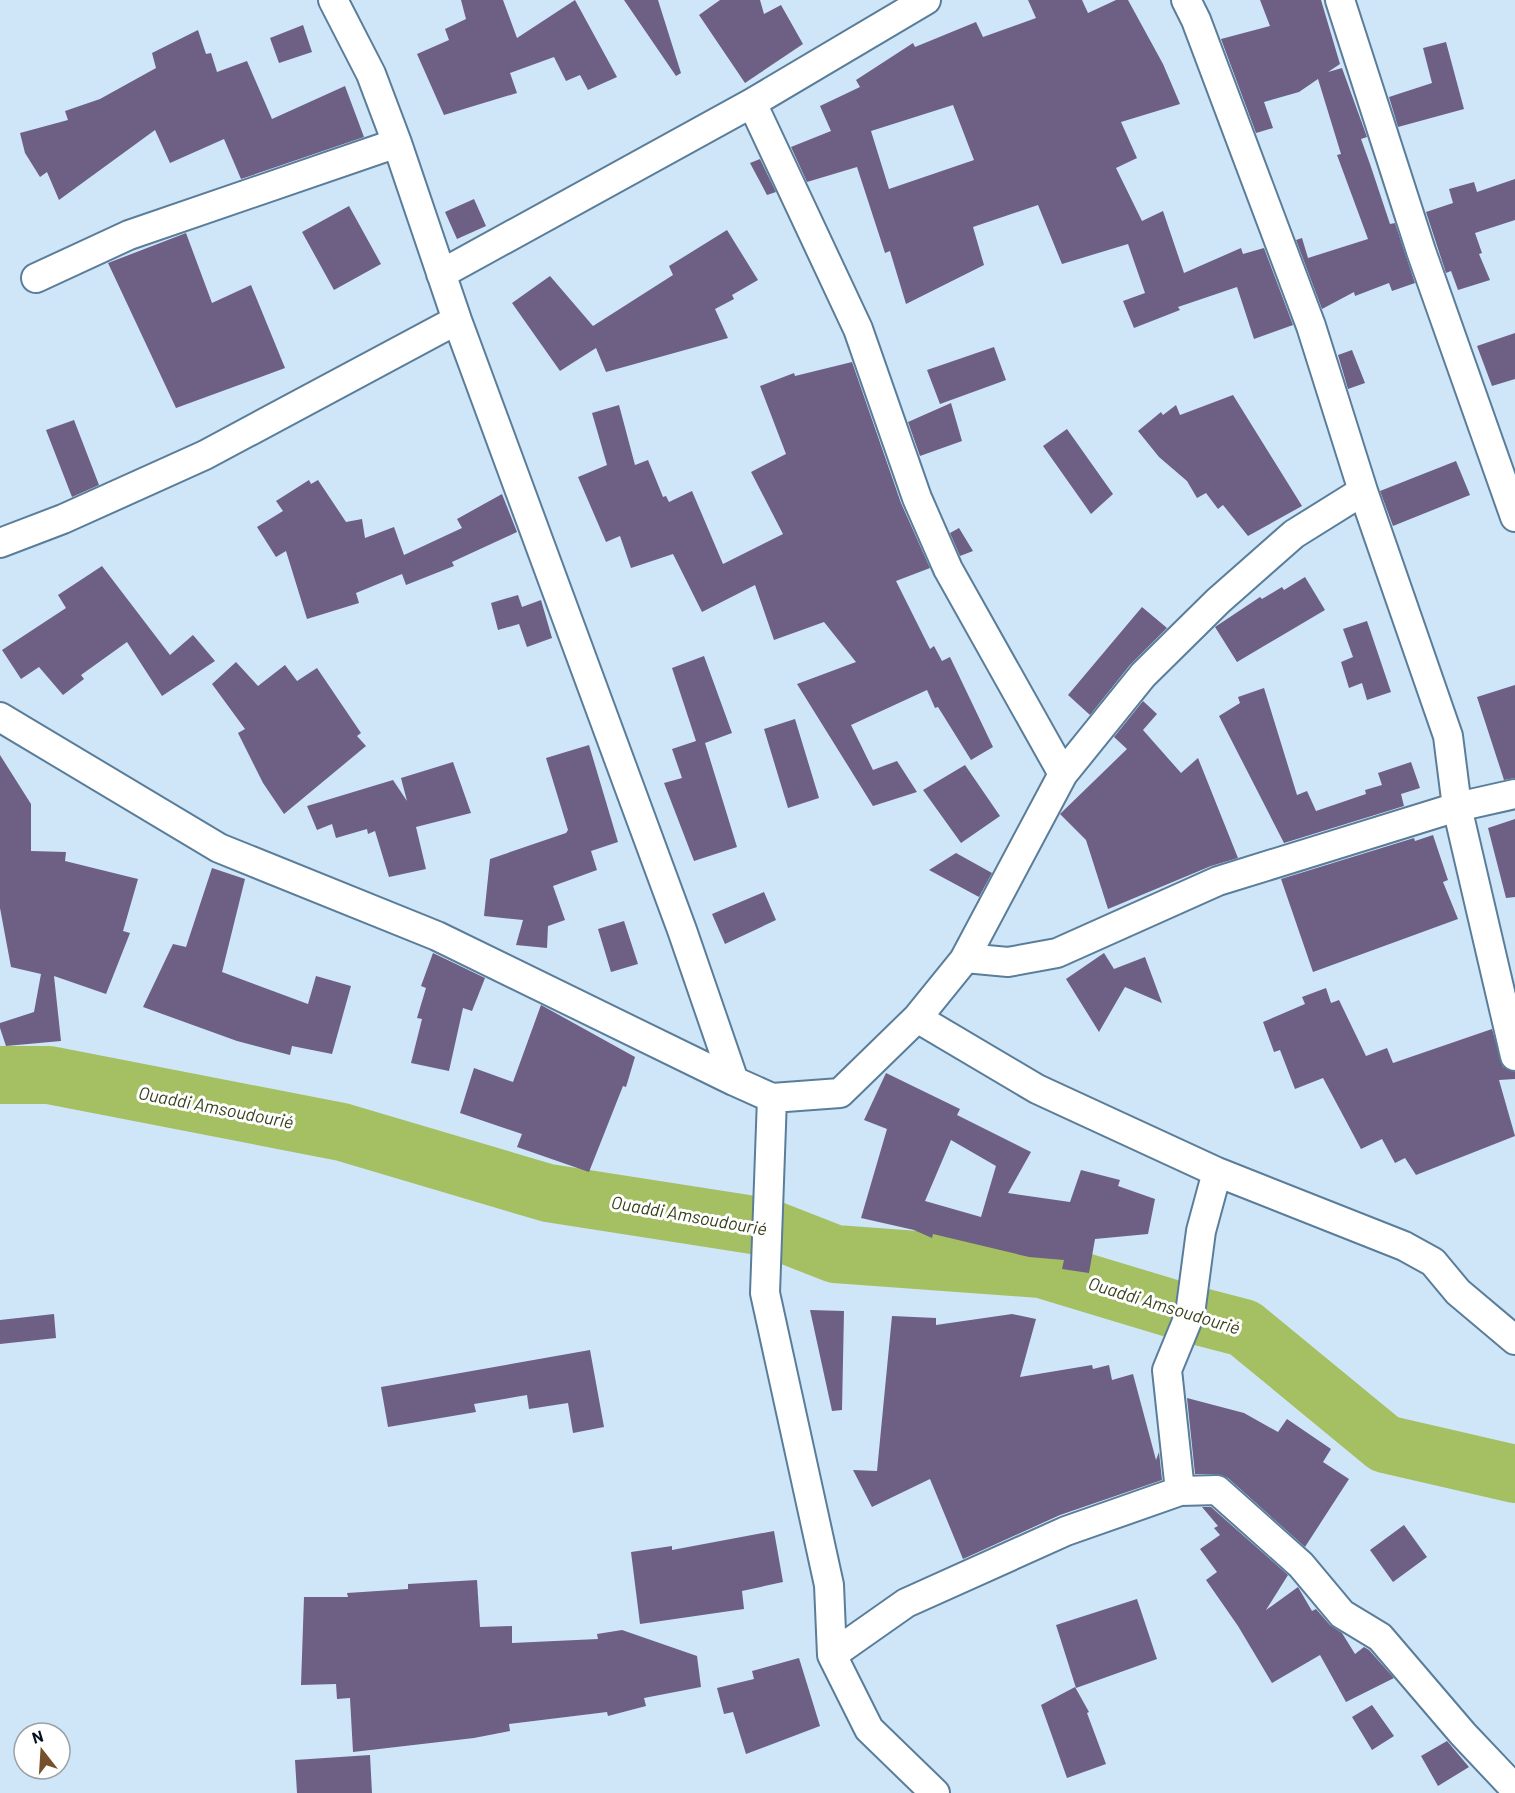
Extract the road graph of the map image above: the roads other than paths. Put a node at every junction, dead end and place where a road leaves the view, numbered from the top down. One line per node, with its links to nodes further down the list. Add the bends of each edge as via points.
1 (333, 0): 6 (street, via 371,74)
2 (926, 0): 5 (street)
3 (1186, 0): 10 (street, via 1311,326)
4 (1340, 0): 11 (street, via 1421,251)
5 (752, 103): 7 (street); 14 (street, via 858,329 917,498 948,569)
6 (397, 143): 7 (street); 8 (street, via 129,235)
7 (441, 274): 9 (street)
8 (36, 278)
9 (457, 320): 12 (street, via 205,454 63,519); 20 (street)
10 (1363, 491): 14 (street, via 1294,534 1218,601 1143,675); 16 (street, via 1448,736)
11 (1515, 517)
12 (0, 543)
13 (0, 717): 20 (street, via 219,848 437,936)
14 (1063, 774): 17 (street)
15 (1515, 794): 16 (street)
16 (1457, 807): 17 (street, via 1218,881 1057,952 1008,962); 19 (street)
17 (966, 958): 18 (street)
18 (917, 1018): 21 (street, via 840,1093); 22 (street, via 1037,1089)
19 (1515, 1056)
20 (734, 1081): 21 (street)
21 (772, 1098): 25 (street, via 765,1293 829,1586)
22 (1217, 1172): 23 (street, via 1404,1246 1433,1262 1458,1292); 24 (street, via 1201,1231 1190,1314 1167,1370)
23 (1515, 1340)
24 (1180, 1491): 25 (street, via 1066,1531 906,1603); 26 (street, via 1217,1490 1301,1565 1342,1614 1380,1637)
25 (832, 1655): 27 (street, via 869,1729)
26 (1515, 1789)
27 (936, 1793)

